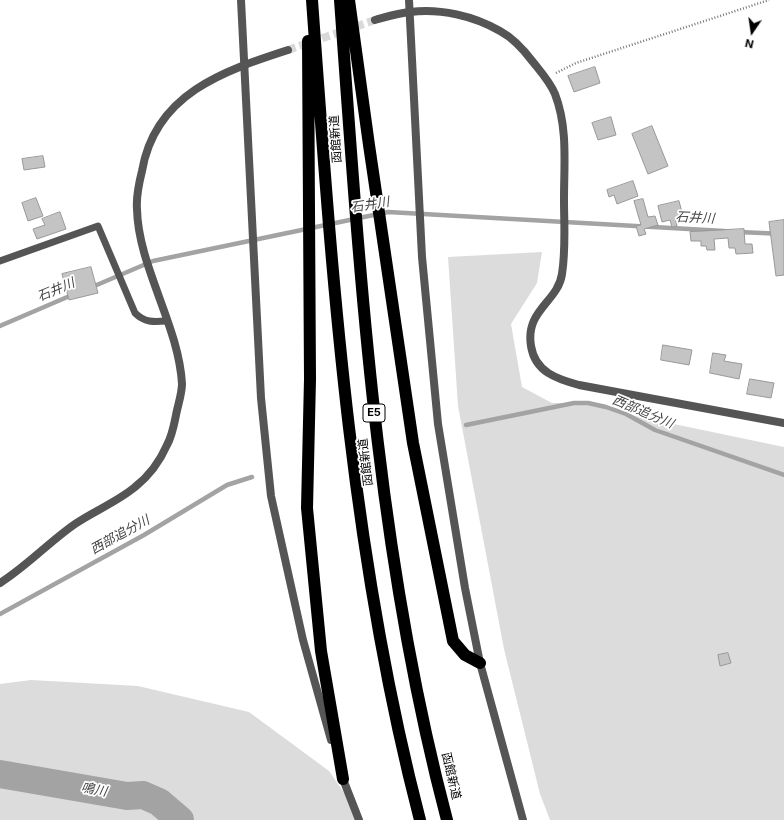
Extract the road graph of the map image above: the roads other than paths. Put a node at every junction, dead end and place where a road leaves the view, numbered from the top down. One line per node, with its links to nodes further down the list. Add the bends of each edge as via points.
1 (241, 0): 10 (street)
2 (309, 0): 16 (highway, via 308,508 321,651)
3 (312, 0): 18 (highway, 函館新道 / E5, via 338,330 354,475 372,594)
4 (340, 0): 19 (highway, 函館新道 / E5, via 365,320 380,473 398,591 419,699)
5 (349, 0): 15 (highway, via 414,450 453,641 465,655)
6 (409, 0): 7 (street)
7 (410, 12): 8 (street); 13 (street, via 437,11 467,17 501,31 523,49 546,78 554,93 563,127 565,148 565,234 562,276 533,321 531,334 534,356 544,372 559,380 579,385); 15 (street, via 422,257 437,417)
8 (375, 20)
9 (288, 50): 10 (street)
10 (244, 64): 12 (street, via 187,94 169,110 153,136 144,160 137,210 143,246); 16 (street, via 261,398 270,496 303,640)
11 (0, 262): 12 (lane, via 98,226 135,313 151,322)
12 (167, 321): 14 (street, via 182,385 173,430 155,466 136,487 74,525)
13 (784, 423)
14 (0, 583)
15 (480, 663): 20 (street)
16 (342, 779): 17 (street)
17 (359, 820)
18 (420, 820)
19 (447, 820)
20 (523, 820)

